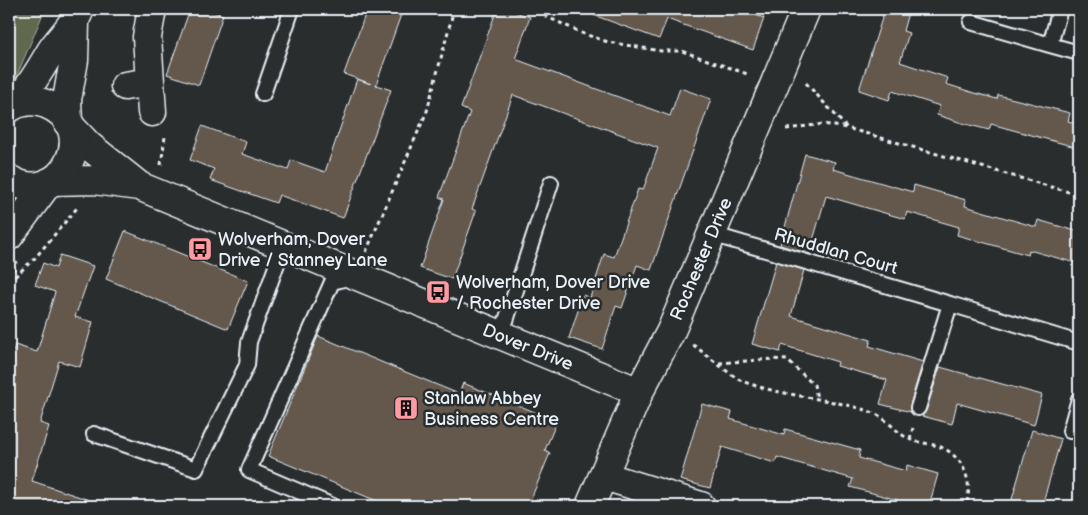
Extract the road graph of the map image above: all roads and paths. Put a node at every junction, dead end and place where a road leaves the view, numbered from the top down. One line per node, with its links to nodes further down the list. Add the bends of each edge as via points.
1 (152, 9): 14 (street, via 138,84)
2 (292, 9): 12 (lane)
3 (454, 9): 27 (path, via 427,111)
4 (530, 9): 11 (path, via 608,42 661,51 682,51)
5 (806, 9): 11 (street, Rochester Drive)
6 (1060, 9): 9 (lane)
7 (78, 15): 13 (street, via 30,88); 15 (street, via 67,100)
8 (972, 22): 9 (lane)
9 (1050, 45): 10 (lane)
10 (1079, 53)
11 (778, 77): 16 (path, via 804,81); 17 (street, Rochester Drive)
12 (263, 94)
13 (11, 106): 15 (street, Dover Drive, via 28,101 40,102 61,113)
14 (152, 112): 19 (path, via 167,120)
15 (70, 125): 19 (street, Dover Drive, via 88,146); 20 (street, via 74,152 62,174)
16 (847, 128): 17 (path, via 823,124); 22 (path)
17 (753, 135): 24 (street, Rochester Drive)
18 (9, 179): 20 (street, Dover Drive, via 25,186)
19 (150, 180): 20 (street, Dover Drive, via 73,179); 26 (street, Dover Drive)
20 (51, 182): 25 (street)
21 (551, 183): 31 (lane)
22 (1079, 195)
23 (78, 206): 28 (path, via 35,258)
24 (711, 234): 29 (lane, Rhuddlan Court); 30 (street, Rochester Drive)
25 (9, 236)
26 (283, 247): 27 (street, Dover Drive); 39 (lane, via 249,342 247,365 196,469)
27 (355, 276): 31 (street, Dover Drive); 41 (lane, via 332,282 250,470)
28 (9, 281)
29 (950, 304): 32 (lane, Rhuddlan Court); 37 (lane)
30 (672, 330): 33 (path); 34 (street, Rochester Drive)
31 (501, 336): 34 (street, Dover Drive)
32 (1079, 343)
33 (718, 363): 35 (path, via 739,380 767,390); 35 (path, via 787,360 814,385)
34 (639, 392): 40 (street, Rochester Drive)
35 (817, 398): 44 (path, via 877,415 910,439 943,448 960,463 968,476 970,496)
36 (1079, 399): 38 (lane)
37 (918, 408)
38 (1070, 431)
39 (94, 434)
40 (604, 476): 42 (street, Rochester Drive); 43 (street)
41 (333, 506)
42 (590, 506)
43 (701, 506)
44 (966, 506)

